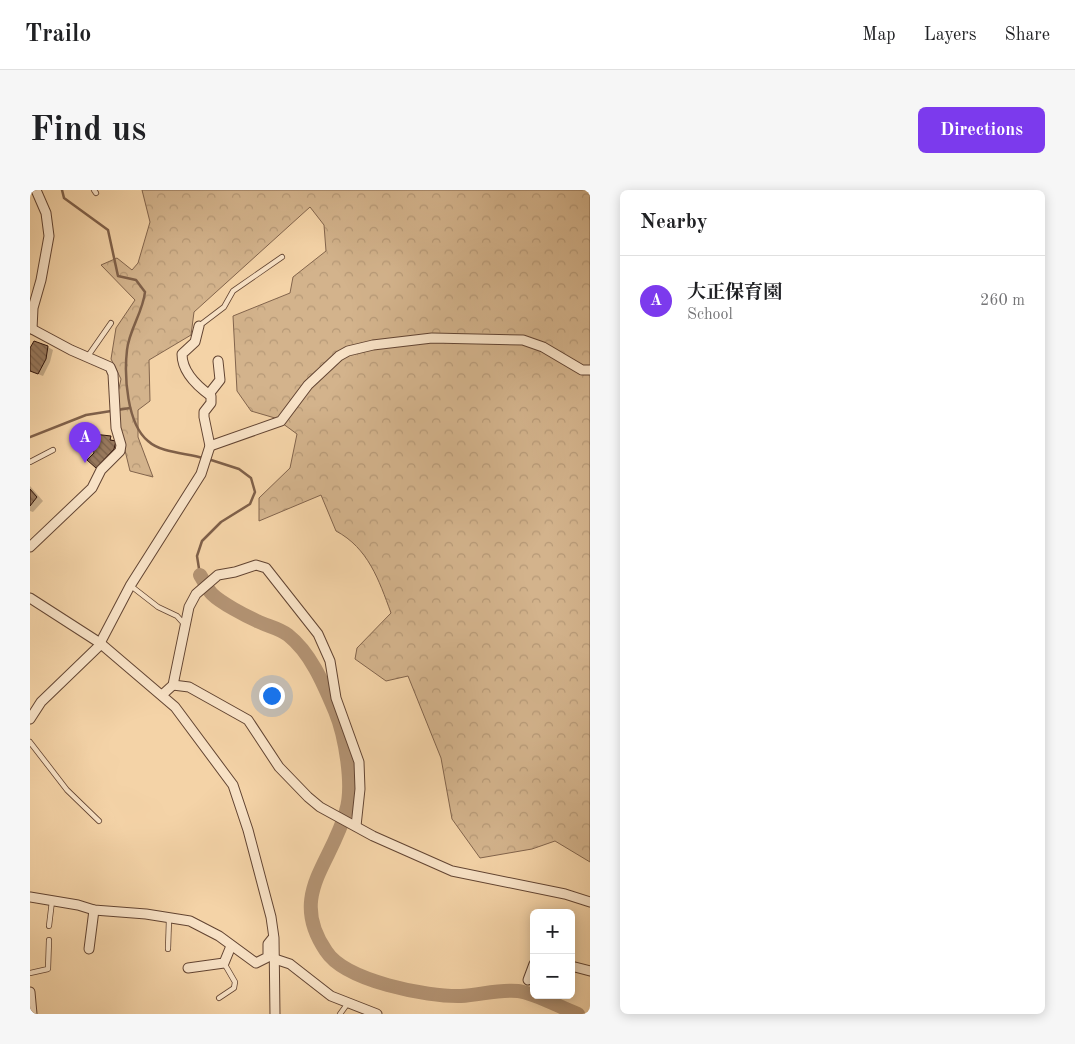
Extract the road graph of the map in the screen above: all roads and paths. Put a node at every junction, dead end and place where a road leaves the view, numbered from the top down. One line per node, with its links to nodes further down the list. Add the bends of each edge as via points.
1 (36, 190): 5 (street, via 46,213 49,236)
2 (282, 257): 4 (lane, via 233,291 224,306)
3 (111, 323): 6 (lane)
4 (199, 326): 9 (street, via 195,342 182,354 182,364 195,384)
5 (31, 328): 6 (street)
6 (88, 356): 13 (street, via 110,366 113,374 120,451 101,470 92,488)
7 (218, 361): 9 (street, via 220,380)
8 (590, 370): 11 (street, via 582,370 543,347 523,340 432,338 373,345 339,356 308,385 281,421)
9 (209, 394): 11 (street, via 212,403 204,417)
10 (53, 450): 12 (lane)
11 (209, 450): 14 (street, via 204,466 174,520)
12 (30, 462)
13 (30, 547)
14 (130, 586): 16 (lane, via 158,608 177,616); 17 (street)
15 (30, 598): 17 (street)
16 (186, 627): 18 (street); 23 (street, via 189,607 196,594 214,578 261,565 272,574 318,634 330,661 339,709 359,762 360,789)
17 (100, 643): 19 (street); 20 (street, via 41,702)
18 (173, 685): 19 (street); 23 (street, via 189,686 248,720 279,767 308,797)
19 (162, 695): 30 (street, via 184,718 237,792 269,907)
20 (30, 719)
21 (30, 742): 22 (lane, via 67,790)
22 (100, 821)
23 (354, 825): 26 (street, via 452,871)
24 (30, 897): 25 (street)
25 (52, 901): 27 (street, via 78,904); 29 (lane)
26 (590, 902)
27 (94, 910): 28 (street); 35 (street)
28 (169, 919): 32 (street, via 198,924); 36 (lane)
29 (49, 926)
30 (274, 938): 32 (street, via 268,944 268,957 256,963); 37 (street)
31 (49, 940): 33 (lane)
32 (231, 946): 38 (street)
33 (49, 947): 34 (lane); 42 (lane, via 48,969)
34 (56, 948)
35 (89, 949)
36 (168, 949)
37 (274, 959): 47 (street, via 290,964 331,996); 49 (street)
38 (224, 963): 40 (street); 46 (lane, via 234,988)
39 (575, 967): 41 (street)
40 (188, 968)
41 (590, 971)
42 (30, 972)
43 (530, 975): 44 (street)
44 (528, 980)
45 (30, 992): 48 (street)
46 (219, 998)
47 (349, 1002): 50 (lane); 51 (street)
48 (32, 1014)
49 (275, 1014)
50 (340, 1014)
51 (377, 1014)

